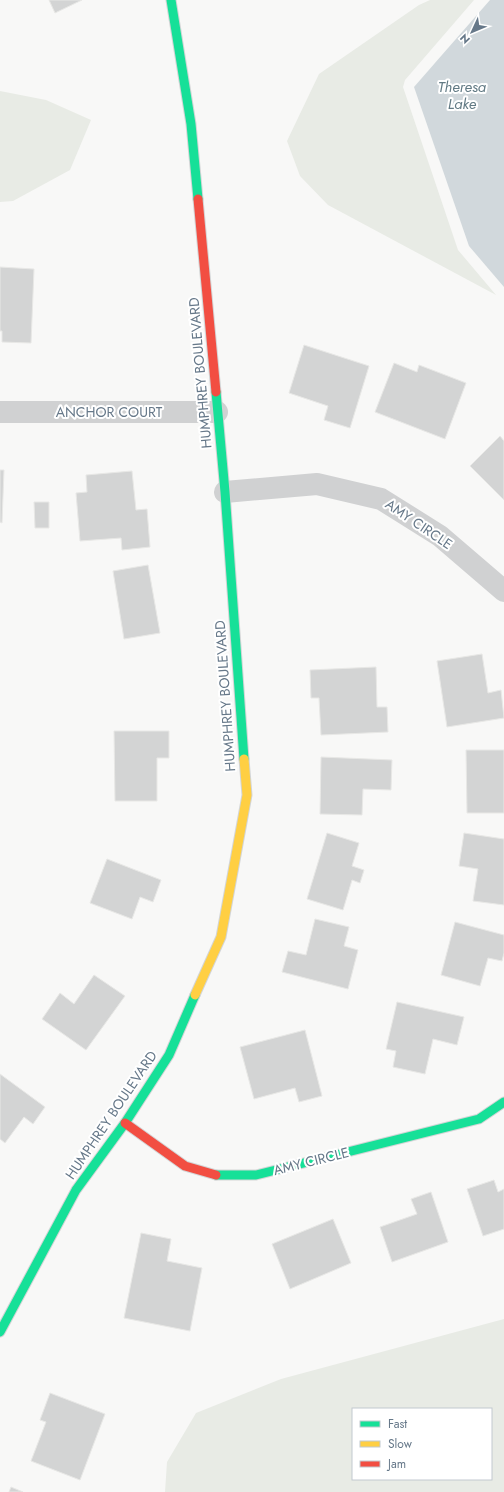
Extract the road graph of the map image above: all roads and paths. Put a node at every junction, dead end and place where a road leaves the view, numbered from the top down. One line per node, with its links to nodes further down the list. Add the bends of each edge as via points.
1 (170, 0): 3 (street, HUMPHREY BOULEVARD, via 191,124)
2 (0, 412): 3 (street, ANCHOR COURT)
3 (217, 412): 4 (street, HUMPHREY BOULEVARD)
4 (225, 492): 5 (street, AMY CIRCLE, via 317,484 381,498 440,536); 7 (street, HUMPHREY BOULEVARD, via 247,795 222,937 169,1055)
5 (504, 591)
6 (504, 1102): 7 (street, AMY CIRCLE, via 479,1119 256,1175 220,1176 186,1166)
7 (125, 1123): 8 (street, HUMPHREY BOULEVARD, via 76,1190)
8 (0, 1332)

